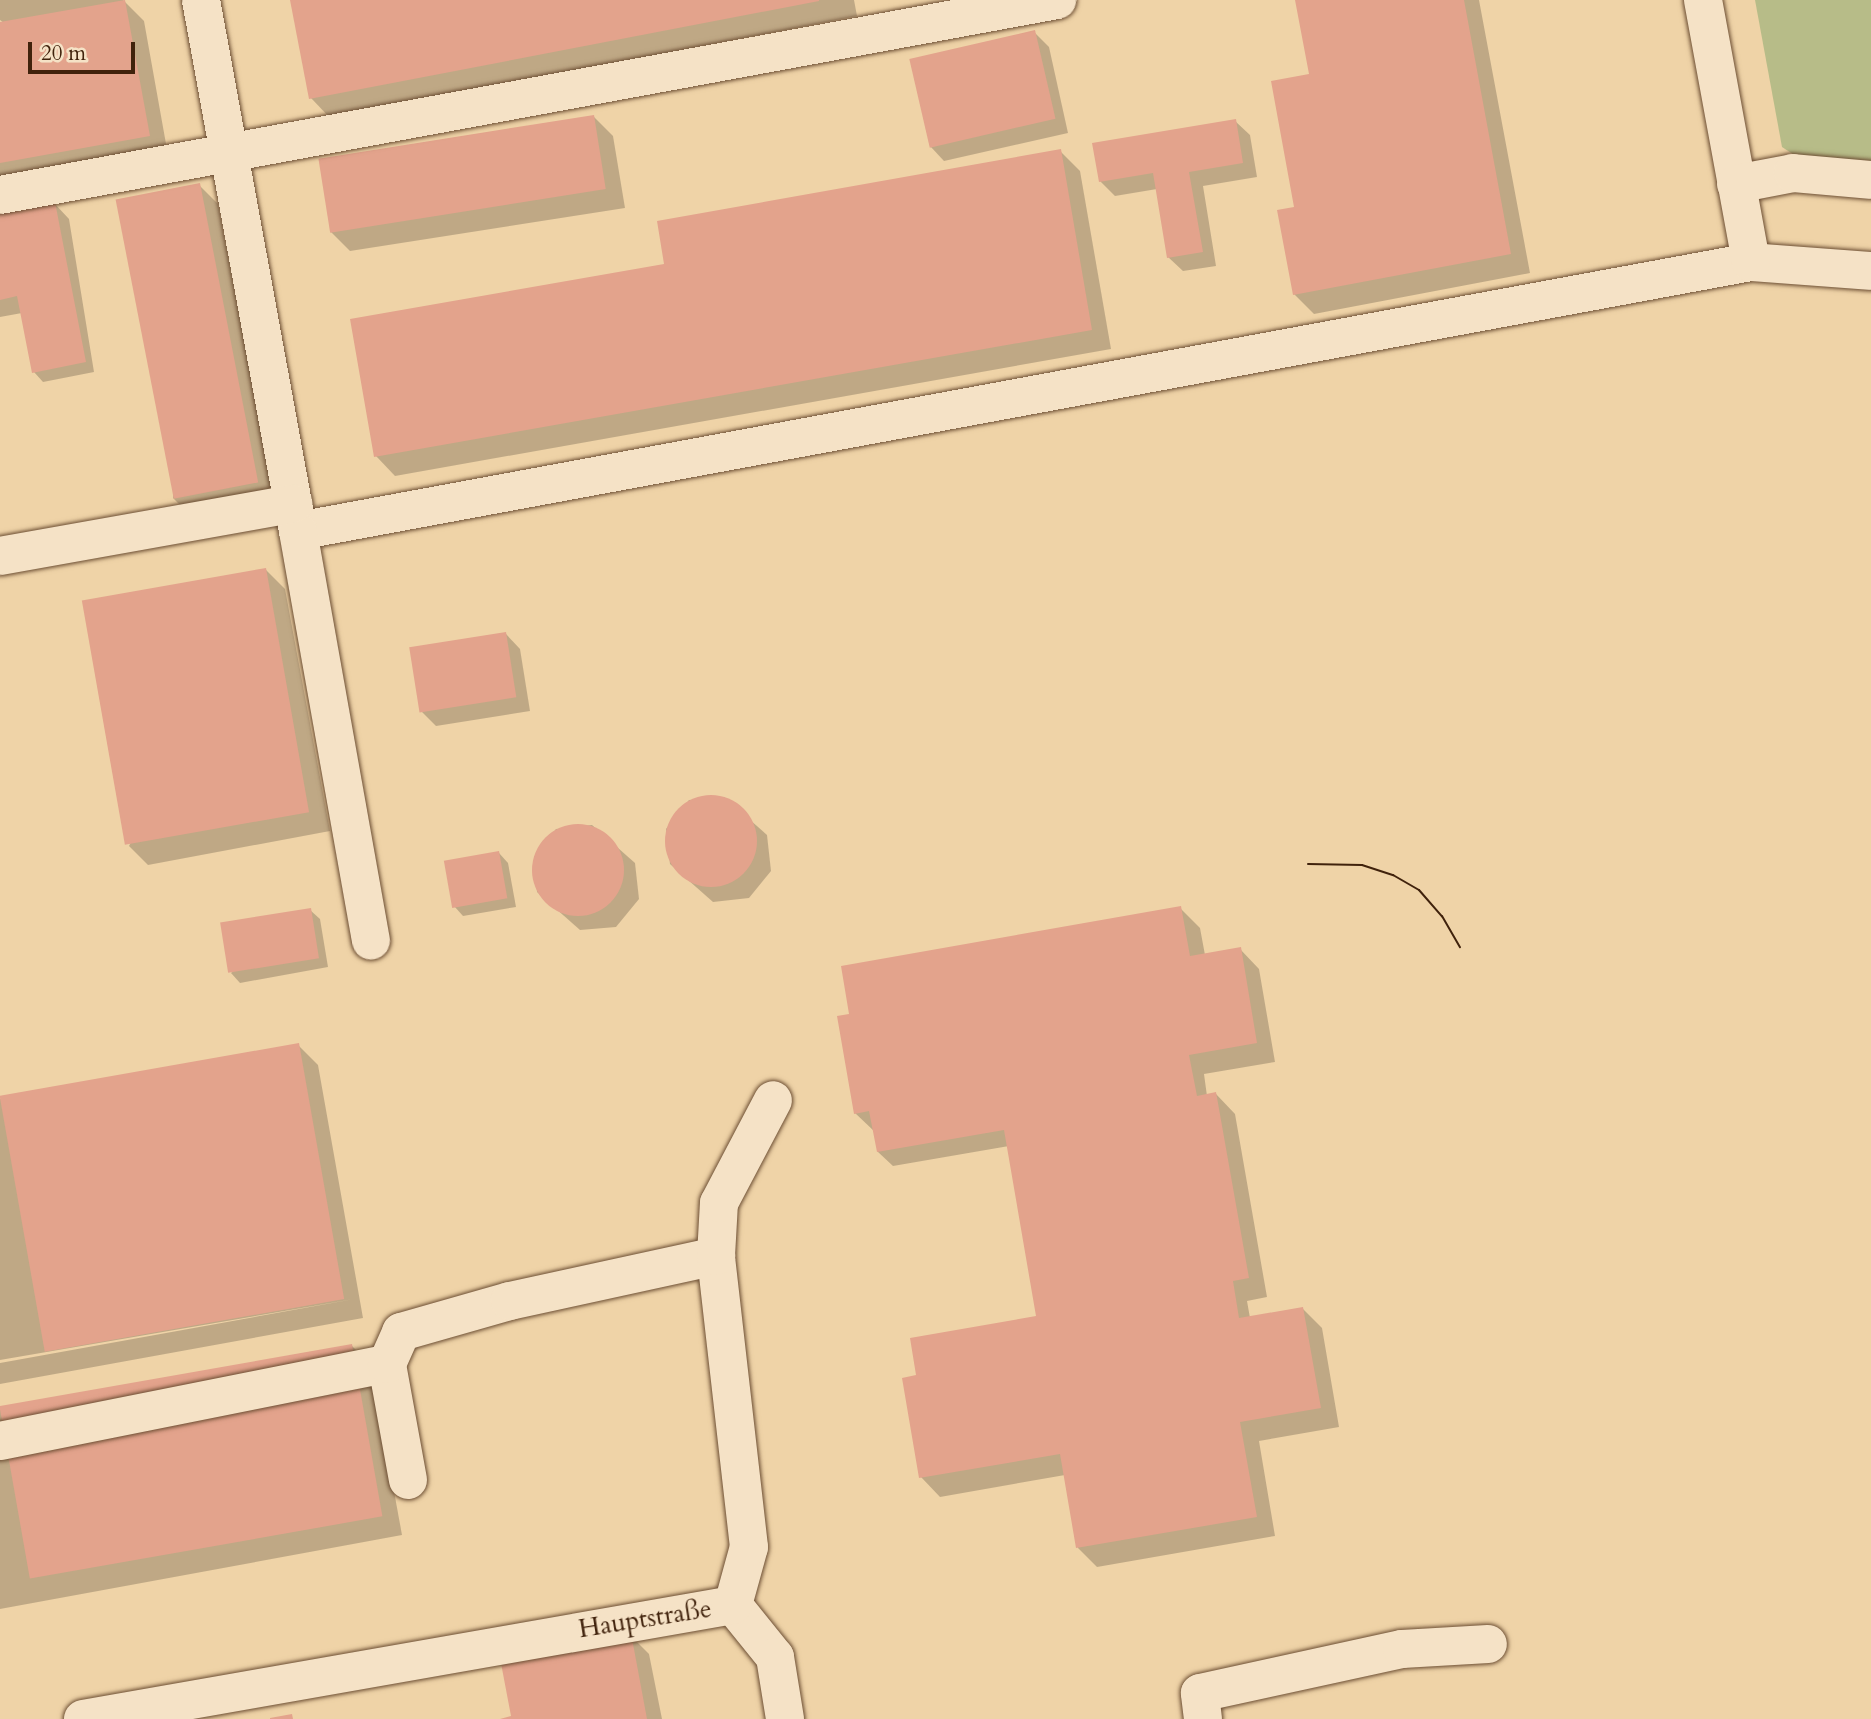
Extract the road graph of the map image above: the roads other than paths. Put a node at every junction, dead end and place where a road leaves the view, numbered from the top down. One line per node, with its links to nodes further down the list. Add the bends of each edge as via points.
1 (201, 0): 4 (street)
2 (1057, 0): 4 (street)
3 (1703, 0): 6 (street)
4 (229, 153): 7 (street); 10 (street)
5 (1871, 180): 6 (street, via 1793,173)
6 (1737, 184): 8 (street)
7 (0, 195)
8 (1751, 262): 9 (street); 10 (street)
9 (1871, 271)
10 (295, 517): 11 (street); 12 (street)
11 (0, 556)
12 (371, 941)
13 (773, 1100): 14 (street, Hauptstraße, via 719,1203)
14 (716, 1256): 15 (street, via 510,1301 401,1332); 18 (street, Hauptstraße, via 749,1547)
15 (387, 1364): 16 (street); 17 (street)
16 (0, 1441)
17 (408, 1480)
18 (733, 1605): 20 (street, Hauptstraße); 21 (street, via 775,1657)
19 (1488, 1644): 22 (street, via 1402,1649 1200,1693)
20 (83, 1719)
21 (785, 1719)
22 (1203, 1719)

